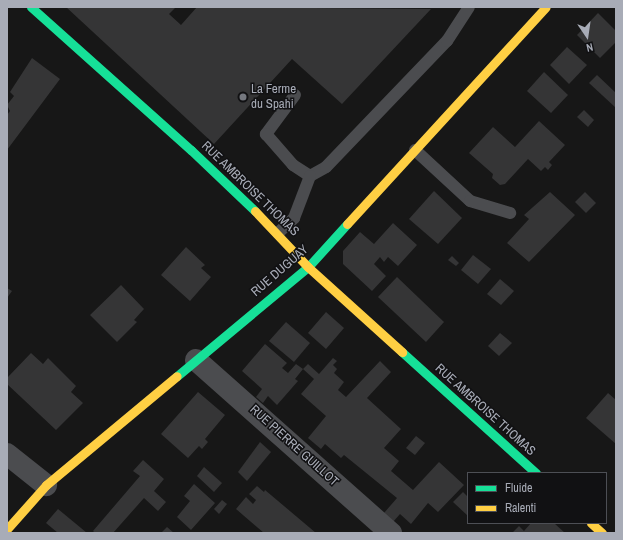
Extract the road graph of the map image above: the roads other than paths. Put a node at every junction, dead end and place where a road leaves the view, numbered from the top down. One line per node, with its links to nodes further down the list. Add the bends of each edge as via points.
1 (31, 7): 8 (street, RUE AMBROISE THOMAS, via 191,150)
2 (469, 7): 6 (lane, via 447,41 326,167)
3 (546, 7): 5 (street, RUE DUGUAY)
4 (295, 95): 6 (lane, via 266,134 293,165)
5 (415, 150): 7 (lane, via 470,202); 9 (street, RUE DUGUAY)
6 (310, 176): 8 (lane, via 294,218)
7 (510, 213)
8 (278, 233): 9 (street, RUE AMBROISE THOMAS)
9 (308, 267): 10 (street, RUE DUGUAY); 12 (street, RUE AMBROISE THOMAS)
10 (196, 360): 13 (street, RUE DUGUAY); 16 (street, RUE PIERRE GUILLOT)
11 (7, 454): 13 (street)
12 (535, 472)
13 (46, 485): 15 (street, RUE DUGUAY)
14 (592, 524): 17 (street)
15 (7, 529)
16 (391, 533)
17 (602, 533)

